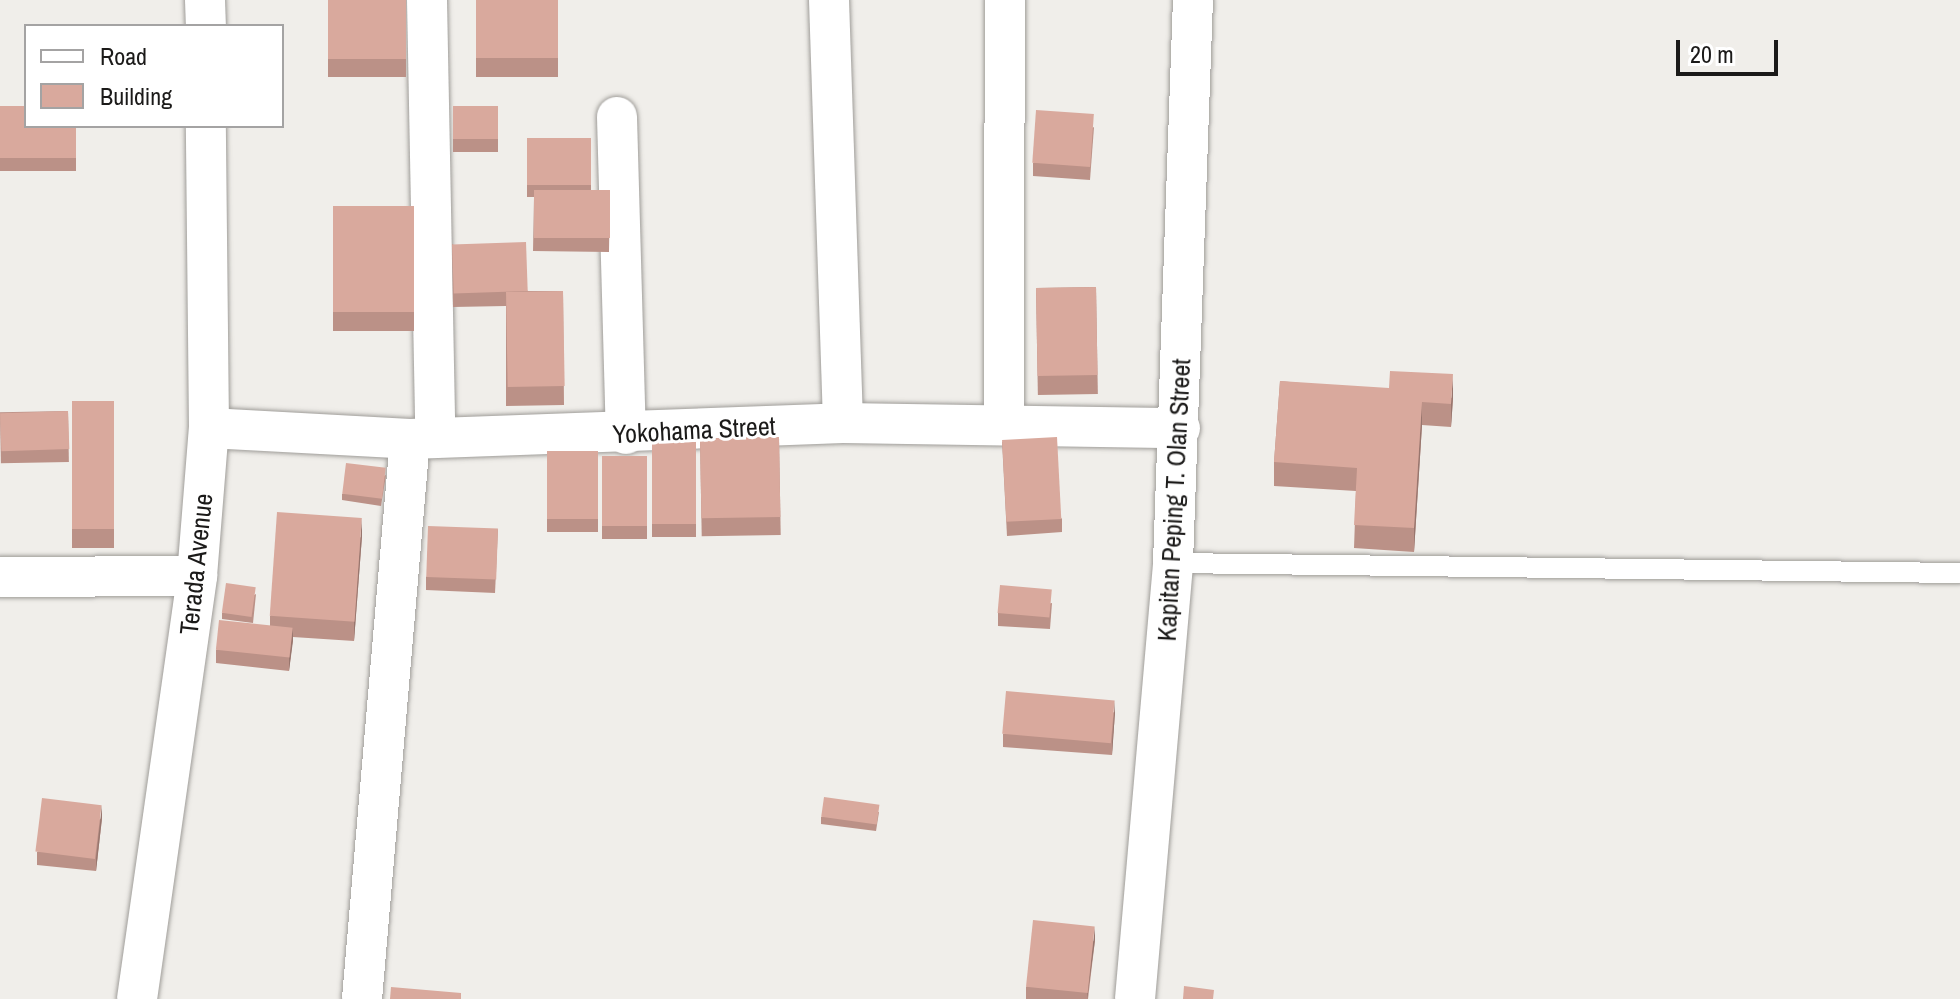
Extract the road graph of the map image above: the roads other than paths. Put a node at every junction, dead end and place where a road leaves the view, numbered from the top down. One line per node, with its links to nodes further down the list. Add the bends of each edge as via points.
1 (205, 0): 6 (street)
2 (427, 0): 14 (street)
3 (829, 0): 9 (street)
4 (1005, 0): 10 (street)
5 (1193, 0): 12 (street, Kapitan Peping T. Olan Street)
6 (206, 24)
7 (617, 117): 13 (street)
8 (206, 128): 11 (street, Terada Avenue)
9 (843, 423): 10 (street, Yokohama Street); 13 (street, Yokohama Street)
10 (1004, 425): 12 (street, Yokohama Street)
11 (209, 428): 14 (street, Yokohama Street); 17 (street, Terada Avenue)
12 (1180, 428): 15 (street, Kapitan Peping T. Olan Street)
13 (626, 434): 14 (street, Yokohama Street)
14 (422, 438): 20 (street)
15 (1173, 563): 16 (lane); 21 (street, Kapitan Peping T. Olan Street)
16 (1960, 573)
17 (197, 576): 18 (street); 19 (street, Terada Avenue)
18 (0, 577)
19 (137, 999)
20 (362, 999)
21 (1135, 999)

